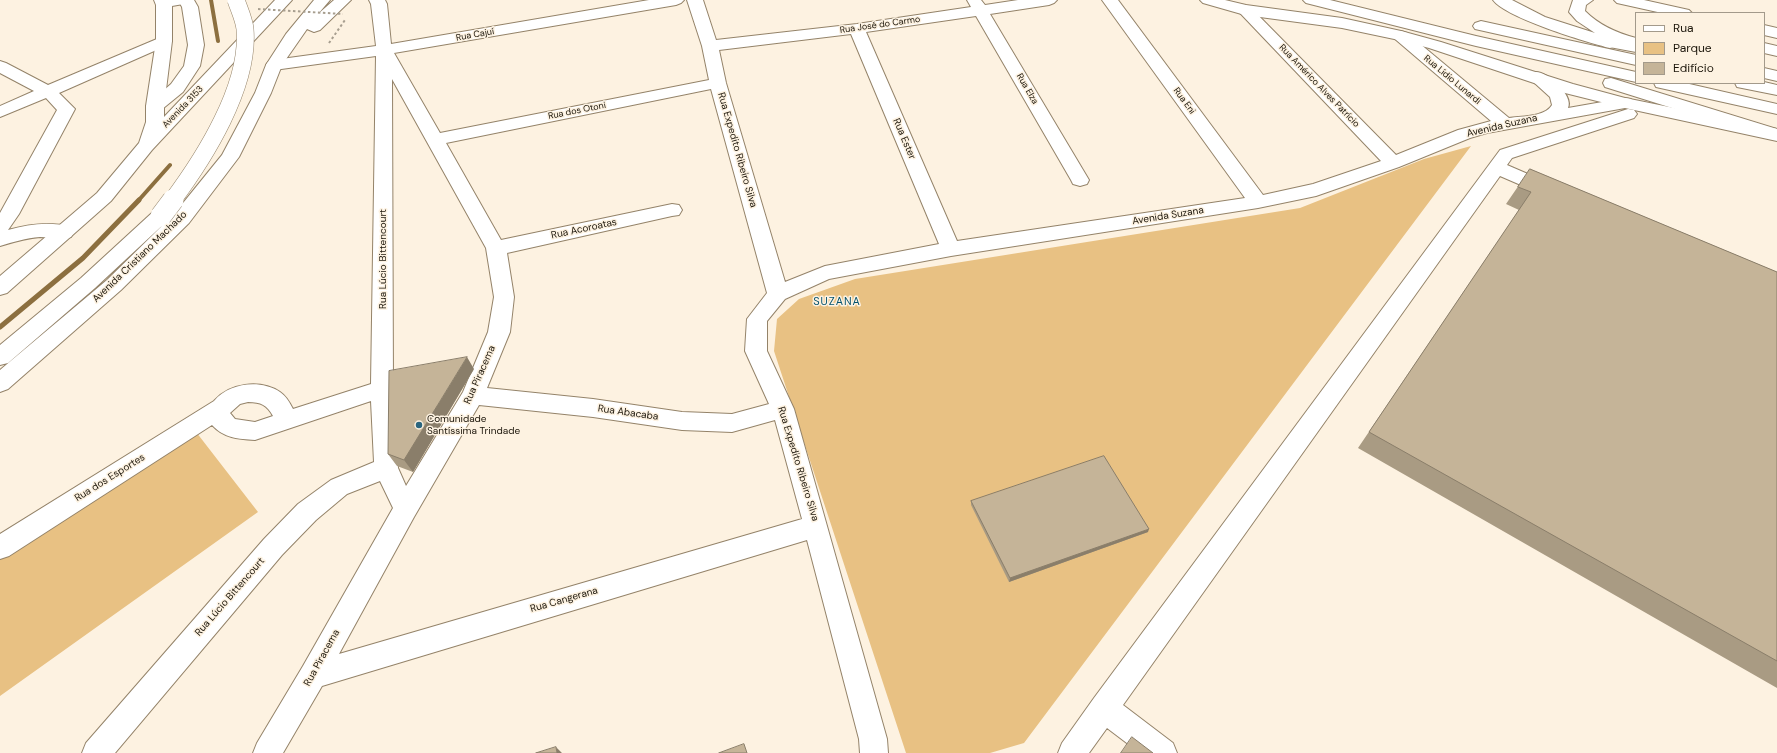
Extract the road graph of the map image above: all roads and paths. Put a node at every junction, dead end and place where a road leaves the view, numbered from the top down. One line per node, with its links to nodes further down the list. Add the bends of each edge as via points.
1 (185, 0): 16 (main road); 51 (main road, via 190,7 196,45 192,66 177,88)
2 (236, 0): 72 (main road, Avenida Cristiano Machado, bridge, via 245,29 245,50 239,78 213,140 161,216 88,283)
3 (284, 0): 58 (main road, Avenida 3153)
4 (322, 0): 38 (main road)
5 (377, 0): 35 (main road, Rua Piracema)
6 (676, 0): 35 (main road, Rua Cajuí)
7 (695, 0): 32 (main road, Rua Expedito Ribeiro Silva)
8 (1049, 0): 17 (main road, Rua José do Carmo)
9 (1110, 0): 63 (main road, Rua Eni)
10 (1208, 0): 20 (main road)
11 (1311, 0): 28 (main road)
12 (1358, 0): 36 (main road, via 1493,29)
13 (1501, 0): 36 (main road, via 1516,10)
14 (1585, 0): 30 (main road, via 1579,3 1577,12 1586,23)
15 (1622, 0): 21 (main road)
16 (163, 1): 29 (main road)
17 (977, 5): 24 (main road, Rua José do Carmo); 61 (main road, Rua Elza)
18 (343, 7): 19 (path, bridge); 23 (path); 38 (main road)
19 (258, 9)
20 (1245, 10): 27 (main road, via 1342,23); 59 (main road, Rua Américo Alves Patrício)
21 (1679, 12)
22 (349, 15): 31 (path)
23 (339, 20)
24 (857, 29): 32 (main road, Rua José do Carmo); 69 (main road, Rua Ester)
25 (1765, 30): 26 (main road)
26 (1777, 33)
27 (1401, 36): 43 (main road); 55 (main road, Rua Lídio Lunardi)
28 (1476, 40): 44 (main road); 56 (main road)
29 (164, 42): 49 (main road); 51 (main road)
30 (1635, 43)
31 (328, 44)
32 (710, 46): 45 (main road, Rua Expedito Ribeiro Silva)
33 (1635, 47): 36 (main road)
34 (1765, 48): 37 (main road)
35 (384, 50): 38 (main road, Rua Cajuí); 57 (main road, Rua Piracema); 74 (main road, Rua Lúcio Bittencourt)
36 (1615, 50): 39 (main road)
37 (1777, 51)
38 (276, 60): 73 (main road, Avenida Cristiano Machado, via 264,93 230,157 182,218 114,285)
39 (1635, 60)
40 (0, 66): 49 (main road)
41 (1765, 73): 42 (main road)
42 (1777, 76)
43 (1536, 77): 50 (main road); 54 (main road, Avenida Suzana, via 1560,99 1560,109)
44 (1635, 77)
45 (718, 83): 57 (main road, Rua dos Otoni); 71 (main road, Rua Expedito Ribeiro Silva)
46 (1666, 84): 52 (main road)
47 (1748, 84): 48 (main road)
48 (1777, 90)
49 (49, 92): 53 (main road); 65 (main road, via 66,109)
50 (1634, 105): 54 (main road, Avenida Suzana); 56 (main road); 60 (main road, via 1632,113 1506,154)
51 (155, 106): 58 (main road, via 155,122)
52 (1777, 109)
53 (0, 112)
54 (1551, 116): 55 (main road, Avenida Suzana)
55 (1504, 124): 59 (main road, Avenida Suzana, via 1464,134)
56 (1776, 134)
57 (435, 140): 68 (main road, Rua Piracema)
58 (146, 146): 66 (main road, Avenida 3153, via 104,198)
59 (1393, 163): 63 (main road, Avenida Suzana, via 1316,190)
60 (1497, 168): 62 (main road); 84 (main road)
61 (1080, 180)
62 (1569, 198)
63 (1258, 202): 69 (main road, Avenida Suzana)
64 (672, 210): 68 (main road, Rua Acoroatas)
65 (0, 226)
66 (64, 232): 67 (main road, via 52,230); 70 (main road)
67 (0, 239)
68 (496, 248): 75 (main road, Rua Piracema, via 504,297 499,332)
69 (951, 249): 71 (main road, Avenida Suzana, via 825,273)
70 (0, 288)
71 (778, 294): 77 (main road, Rua Expedito Ribeiro Silva, via 756,318 756,351)
72 (0, 357)
73 (0, 383)
74 (382, 389): 78 (main road); 79 (main road, Rua Lúcio Bittencourt)
75 (473, 395): 77 (main road, Rua Abacaba, via 725,423); 80 (main road, Rua Piracema)
76 (220, 408): 78 (main road, via 218,416 227,426 238,430 255,431); 78 (main road, Rua dos Esportes, via 238,395 262,394 272,398); 82 (main road, Rua dos Esportes)
77 (782, 409): 81 (main road, Rua Expedito Ribeiro Silva)
78 (288, 421)
79 (386, 468): 80 (main road, Rua Lúcio Bittencourt); 85 (main road, Rua Lúcio Bittencourt, via 339,487 307,512 273,547)
80 (405, 509): 83 (main road, Rua Piracema)
81 (816, 526): 83 (main road, Rua Cangerana); 87 (main road, Rua Expedito Ribeiro Silva, via 873,739)
82 (0, 548)
83 (313, 675): 86 (main road, Rua Piracema)
84 (1104, 708): 88 (main road); 89 (main road)
85 (96, 753)
86 (267, 753)
87 (874, 753)
88 (1072, 753)
89 (1163, 753)

